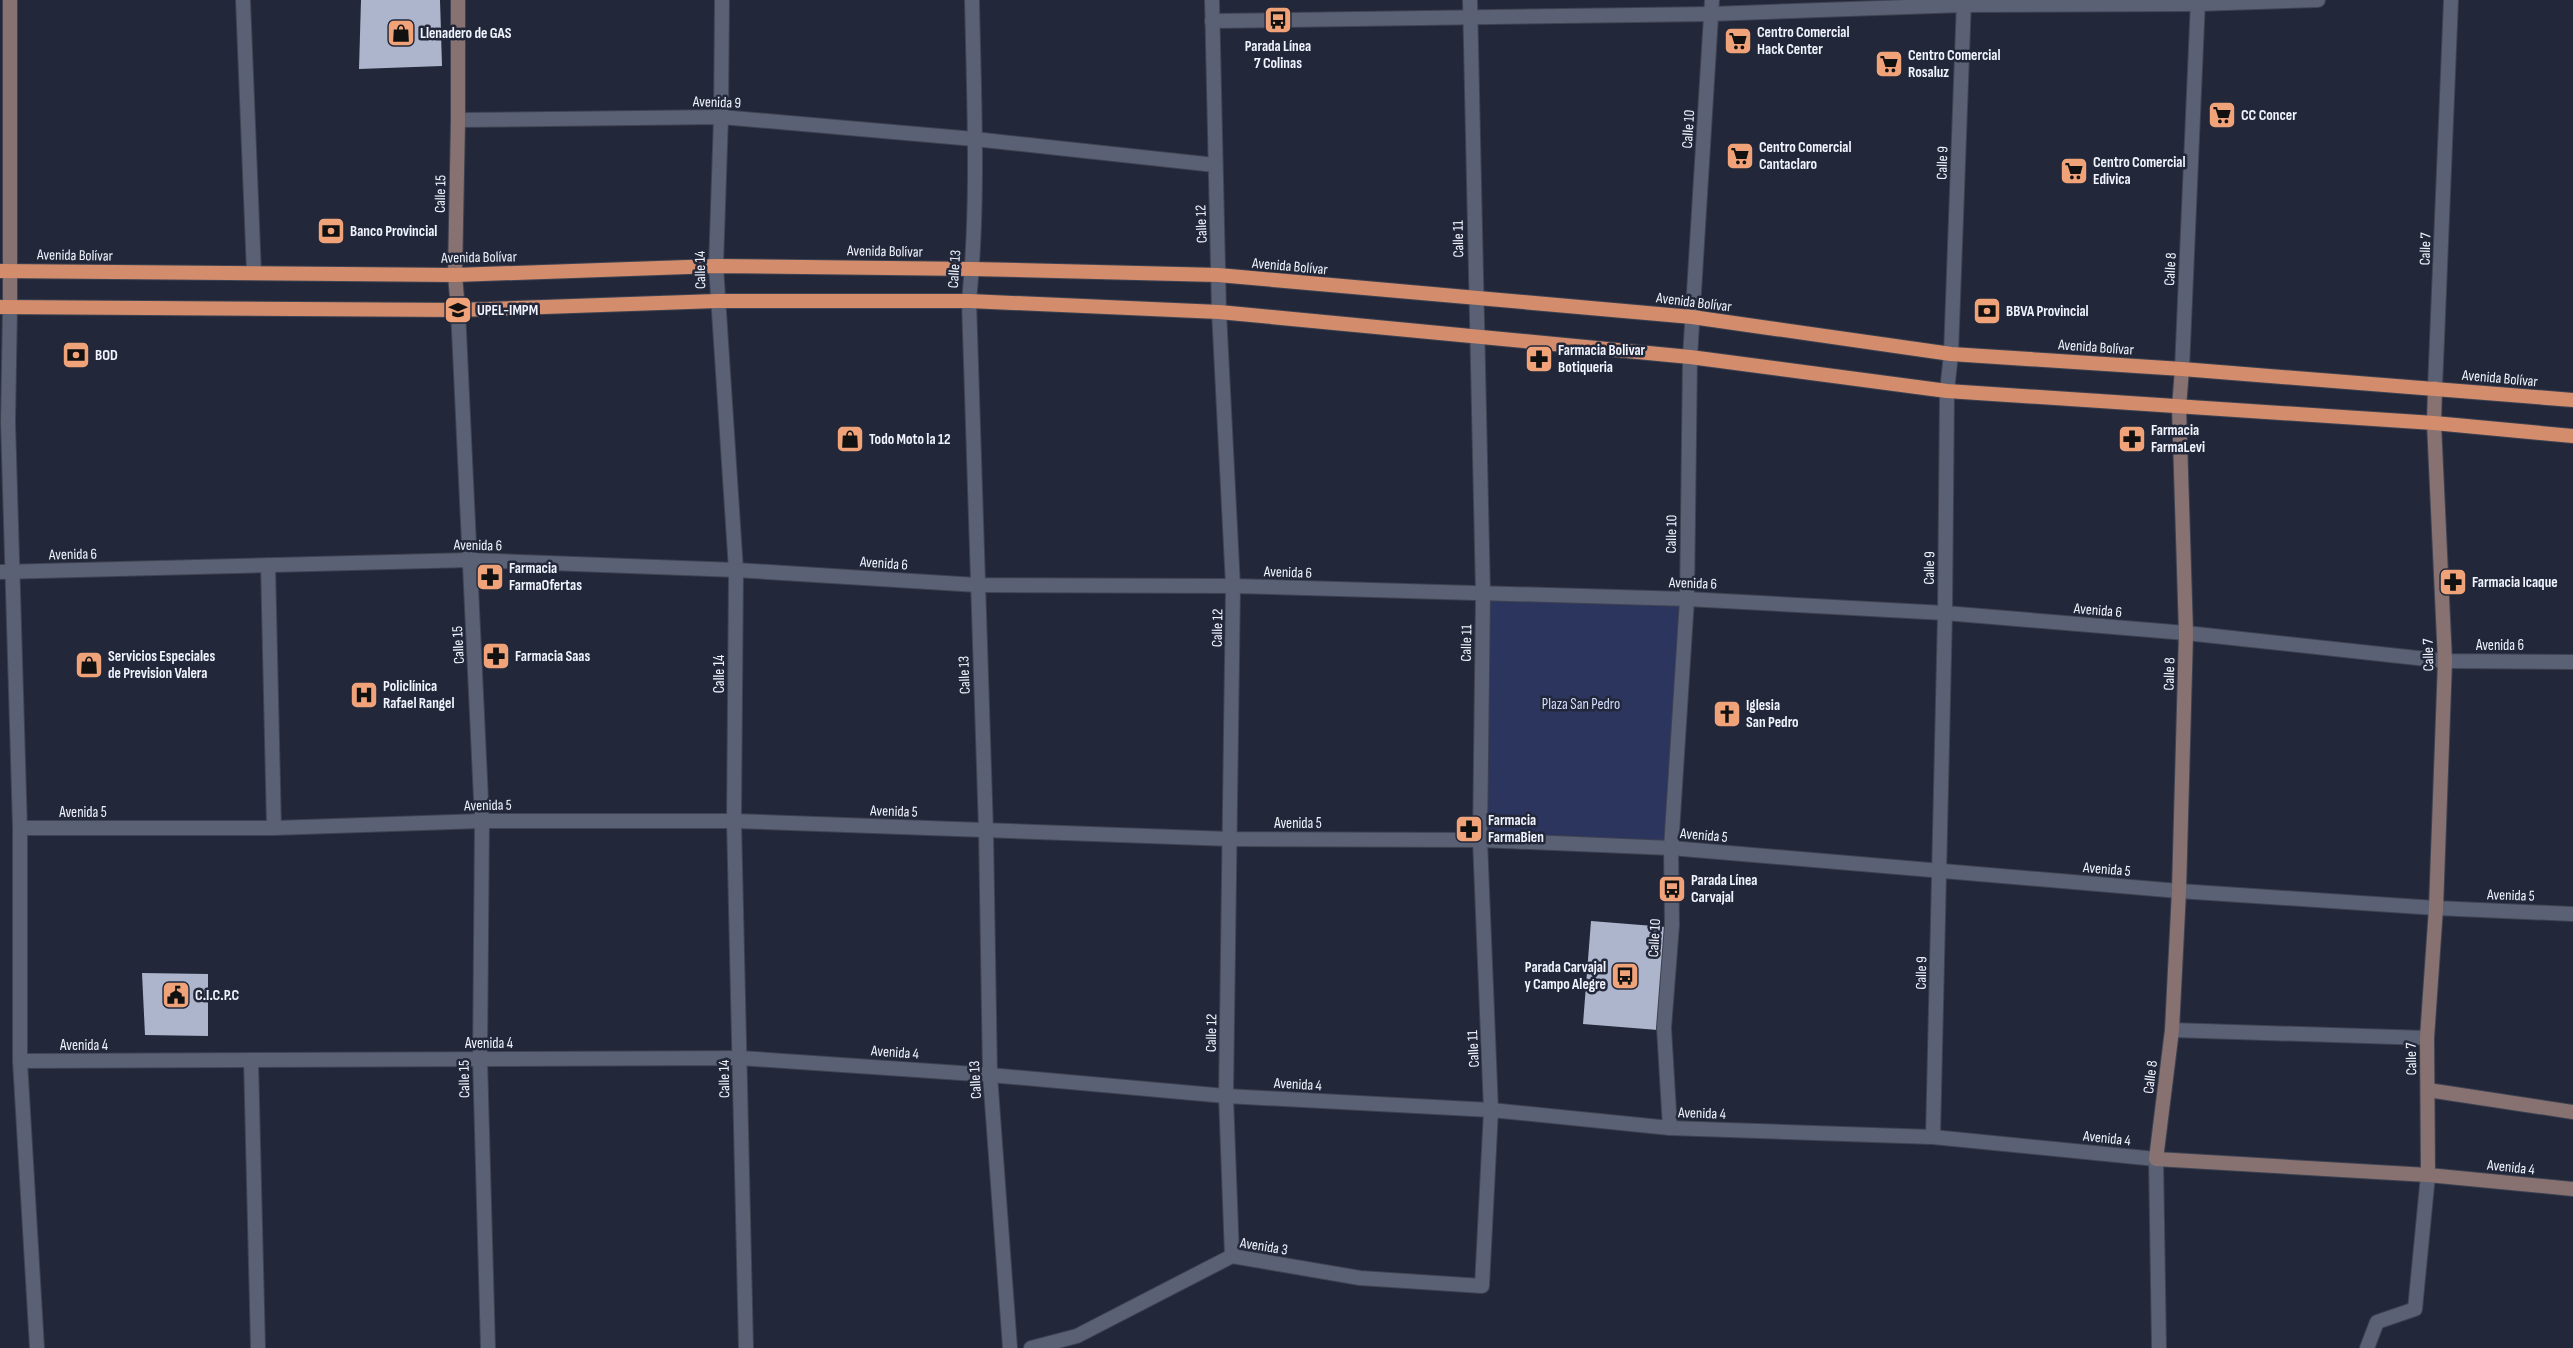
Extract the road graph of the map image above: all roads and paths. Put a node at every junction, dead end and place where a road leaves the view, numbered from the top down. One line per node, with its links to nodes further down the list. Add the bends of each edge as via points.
1 (10, 0): 21 (main road)
2 (243, 0): 22 (street)
3 (458, 0): 16 (main road, Calle 15)
4 (722, 0): 15 (street, Calle 14)
5 (972, 0): 17 (street, Calle 13)
6 (1212, 0): 14 (street, Calle 12)
7 (1470, 0): 13 (street, Calle 11)
8 (2318, 0): 11 (street)
9 (2451, 0): 36 (street, Calle 7)
10 (1964, 2): 11 (street); 12 (street); 33 (street, Calle 9)
11 (2198, 2): 35 (street, Calle 8)
12 (1712, 7): 13 (street); 31 (street, Calle 10)
13 (1471, 18): 14 (street); 25 (street, Calle 11)
14 (1212, 21): 18 (street, Calle 12)
15 (721, 117): 16 (street, Avenida 9); 17 (street, Avenida 9); 19 (street, Calle 14)
16 (458, 120): 23 (main road, Calle 15)
17 (974, 139): 18 (street, Avenida 9); 20 (street, Calle 13)
18 (1215, 165): 24 (street, Calle 12)
19 (716, 266): 20 (highway, Avenida Bolívar); 23 (highway, Avenida Bolívar); 27 (street, Calle 14)
20 (972, 269): 24 (highway, Avenida Bolívar); 26 (street, Calle 13)
21 (5, 271): 22 (highway, Avenida Bolívar); 28 (main road)
22 (254, 273): 23 (highway, Avenida Bolívar)
23 (455, 275): 29 (main road, Calle 15)
24 (1218, 275): 25 (highway, Avenida Bolívar); 30 (street, Calle 12)
25 (1476, 299): 31 (highway, Avenida Bolívar); 32 (street, Calle 11)
26 (968, 300): 27 (highway); 30 (highway); 46 (street, Calle 13)
27 (717, 301): 29 (highway); 44 (street, Calle 14)
28 (5, 307): 29 (highway); 45 (street, via 8,422)
29 (458, 310): 42 (street, Calle 15)
30 (1219, 312): 32 (highway); 47 (street, Calle 12)
31 (1692, 316): 33 (highway, Avenida Bolívar); 34 (street, Calle 10)
32 (1477, 338): 34 (highway); 48 (street, Calle 11)
33 (1951, 354): 35 (highway, Avenida Bolívar); 37 (street, Calle 9)
34 (1690, 357): 37 (highway); 49 (street, Calle 10)
35 (2182, 369): 36 (highway, Avenida Bolívar); 39 (main road, Calle 8)
36 (2435, 388): 38 (highway, Avenida Bolívar); 40 (main road, Calle 7)
37 (1947, 392): 39 (highway); 50 (street, Calle 9)
38 (2573, 400)
39 (2179, 407): 40 (highway); 51 (main road, Calle 8)
40 (2434, 423): 41 (highway); 52 (main road, Calle 7)
41 (2573, 436)
42 (470, 560): 43 (street, Avenida 6); 44 (street, Avenida 6); 54 (street, Calle 15)
43 (268, 565): 45 (street, Avenida 6); 57 (street)
44 (736, 570): 46 (street, Avenida 6); 55 (street, Calle 14)
45 (6, 572): 56 (street)
46 (977, 585): 47 (street, Avenida 6); 58 (street, Calle 13)
47 (1233, 586): 48 (street, Avenida 6); 59 (street, Calle 12)
48 (1483, 594): 49 (street, Avenida 6); 60 (street, Calle 11)
49 (1687, 599): 50 (street, Avenida 6); 61 (street, Calle 10)
50 (1945, 613): 51 (street, Avenida 6); 62 (street, Calle 9)
51 (2186, 633): 52 (street, Avenida 6); 63 (main road, Calle 8)
52 (2445, 661): 53 (street, Avenida 6); 64 (main road, Calle 7)
53 (2573, 662)
54 (482, 821): 55 (street, Avenida 5); 57 (street, Avenida 5); 69 (street, Calle 15)
55 (734, 821): 58 (street, Avenida 5); 68 (street, Calle 14)
56 (20, 828): 57 (street, Avenida 5); 71 (street)
57 (274, 828)
58 (986, 831): 59 (street, Avenida 5); 72 (street, Calle 13)
59 (1230, 839): 60 (street, Avenida 5); 74 (street, Calle 12)
60 (1480, 840): 61 (street, Avenida 5); 75 (street, Calle 11)
61 (1671, 848): 62 (street, Avenida 5); 77 (street, Calle 10, via 1672,925 1664,1028)
62 (1940, 872): 63 (street, Avenida 5); 78 (street, Calle 9)
63 (2179, 891): 64 (street, Avenida 5); 66 (main road, Calle 8)
64 (2436, 908): 65 (street, Avenida 5); 67 (main road, Calle 7)
65 (2573, 914)
66 (2172, 1030): 67 (street); 79 (main road, Calle 8)
67 (2427, 1038): 73 (main road, Calle 7)
68 (740, 1058): 69 (street, Avenida 4); 72 (street, Avenida 4); 87 (street, Calle 14)
69 (480, 1059): 70 (street, Avenida 4); 86 (street, Calle 15)
70 (251, 1060): 71 (street, Avenida 4); 85 (street)
71 (20, 1061): 84 (street)
72 (990, 1075): 74 (street, Avenida 4); 88 (street, Calle 13)
73 (2428, 1090): 76 (main road); 80 (main road, Calle 7)
74 (1226, 1096): 75 (street, Avenida 4); 82 (street, Calle 12)
75 (1492, 1110): 77 (street, Avenida 4); 83 (street, Calle 11)
76 (2573, 1112)
77 (1670, 1128): 78 (street, Avenida 4)
78 (1933, 1137): 79 (street, Avenida 4)
79 (2156, 1159): 80 (main road, Avenida 4); 90 (street, Calle 8)
80 (2428, 1175): 81 (main road, Avenida 4); 91 (street, Calle 7, via 2415,1309 2377,1322)
81 (2573, 1189)
82 (1232, 1256): 83 (street, Avenida 3, via 1360,1278); 89 (street, Avenida 3, via 1077,1336)
83 (1482, 1286)
84 (37, 1348)
85 (258, 1348)
86 (488, 1348)
87 (746, 1348)
88 (1010, 1348)
89 (1031, 1348)
90 (2159, 1348)
91 (2367, 1348)

